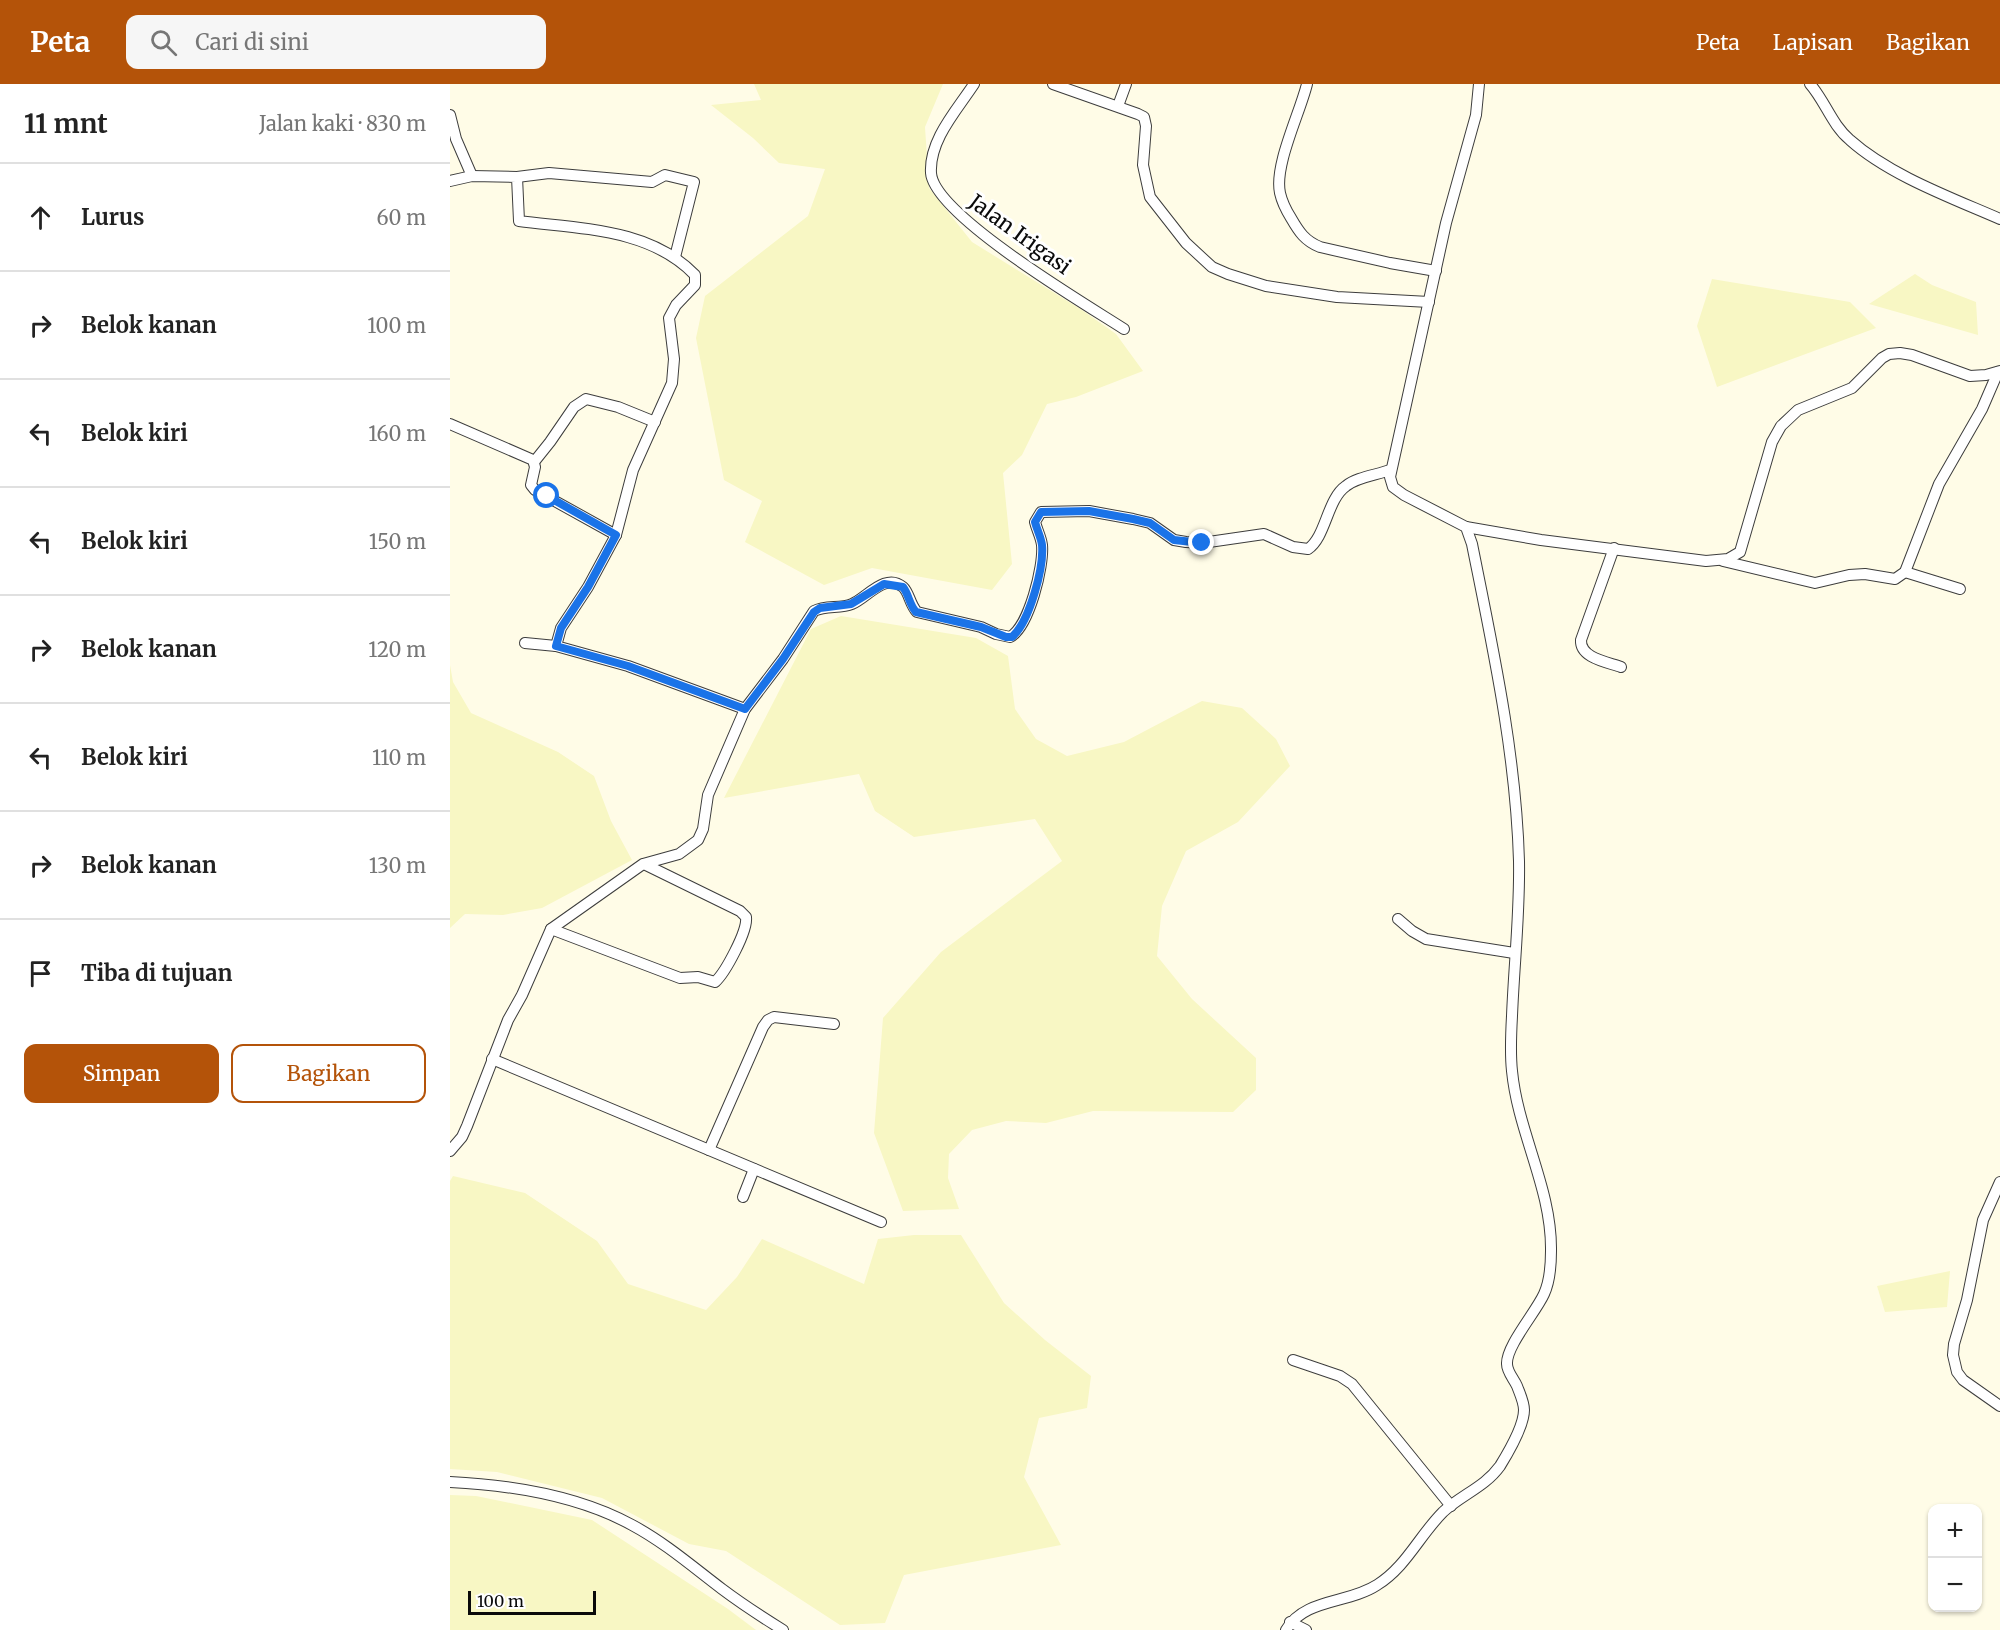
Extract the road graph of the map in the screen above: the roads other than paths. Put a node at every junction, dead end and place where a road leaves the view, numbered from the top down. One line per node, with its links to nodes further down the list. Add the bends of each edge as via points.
1 (974, 84): 16 (street, Jalan Irigasi, via 942,132 933,155 932,178 938,191 963,219)
2 (1053, 84): 7 (street)
3 (1126, 84): 7 (street)
4 (1307, 84): 14 (street, via 1283,159 1279,190 1299,233 1320,247)
5 (1479, 84): 14 (street, via 1476,115)
6 (1810, 84): 12 (street, via 1834,122 1855,145 1920,184)
7 (1118, 106): 15 (street, via 1144,117 1143,165 1154,204 1212,267 1266,286 1346,298)
8 (450, 116): 9 (street)
9 (472, 176): 10 (street); 11 (street)
10 (517, 177): 13 (street, via 519,221 631,237); 13 (street, via 549,173 652,182 665,175 694,182)
11 (450, 181)
12 (2000, 219)
13 (675, 257): 18 (street, via 694,274 696,281 669,318 674,375)
14 (1436, 271): 15 (street)
15 (1429, 302): 21 (street)
16 (1124, 329)
17 (1999, 371): 25 (street, via 1970,376 1912,355 1893,353 1882,358 1847,391 1798,410 1781,426 1768,451 1740,552); 26 (street, via 1939,484)
18 (655, 422): 20 (street, via 586,399 574,407); 23 (street, via 633,470)
19 (450, 424): 20 (street)
20 (534, 462): 23 (street, via 532,488)
21 (1390, 471): 22 (street, via 1393,487); 31 (street, via 1345,486 1330,508 1316,543 1308,549 1264,534 1185,543 1150,523 1133,519 1089,511 1041,512 1035,522 1042,546 1040,571 1027,612 1012,637 916,612 903,587 884,584 851,604 814,612)
22 (1466, 526): 24 (street); 35 (street, via 1508,735 1519,887)
23 (616, 535): 29 (street, via 561,628)
24 (1614, 548): 25 (street); 30 (street, via 1581,646 1594,657)
25 (1722, 561): 26 (street, via 1815,584 1855,574 1895,579)
26 (1905, 572): 27 (street)
27 (1960, 589)
28 (525, 643): 29 (street)
29 (556, 646): 31 (street, via 628,666)
30 (1621, 667)
31 (745, 709): 32 (street, via 708,795 698,840 679,854)
32 (644, 864): 34 (street); 34 (street, via 746,917 744,931 715,982 698,977 680,978)
33 (1398, 919): 35 (street, via 1426,939)
34 (550, 929): 37 (street)
35 (1514, 953): 47 (street, via 1512,1075 1551,1225 1550,1269 1543,1297 1507,1361 1524,1403 1522,1422 1490,1478)
36 (834, 1024): 38 (street, via 774,1017 768,1020)
37 (492, 1059): 38 (street); 39 (street, via 462,1137)
38 (709, 1150): 40 (street)
39 (450, 1151)
40 (754, 1169): 42 (street); 43 (street)
41 (2000, 1182): 45 (street, via 1983,1220 1953,1356 1963,1380)
42 (743, 1197)
43 (881, 1222)
44 (1293, 1360): 47 (street, via 1352,1384)
45 (2000, 1406)
46 (450, 1482): 49 (street, via 530,1490 623,1521 677,1554)
47 (1451, 1506): 48 (street, via 1406,1561 1384,1581 1346,1599 1308,1609)
48 (1288, 1626): 50 (street)
49 (783, 1630)
50 (1306, 1630)

